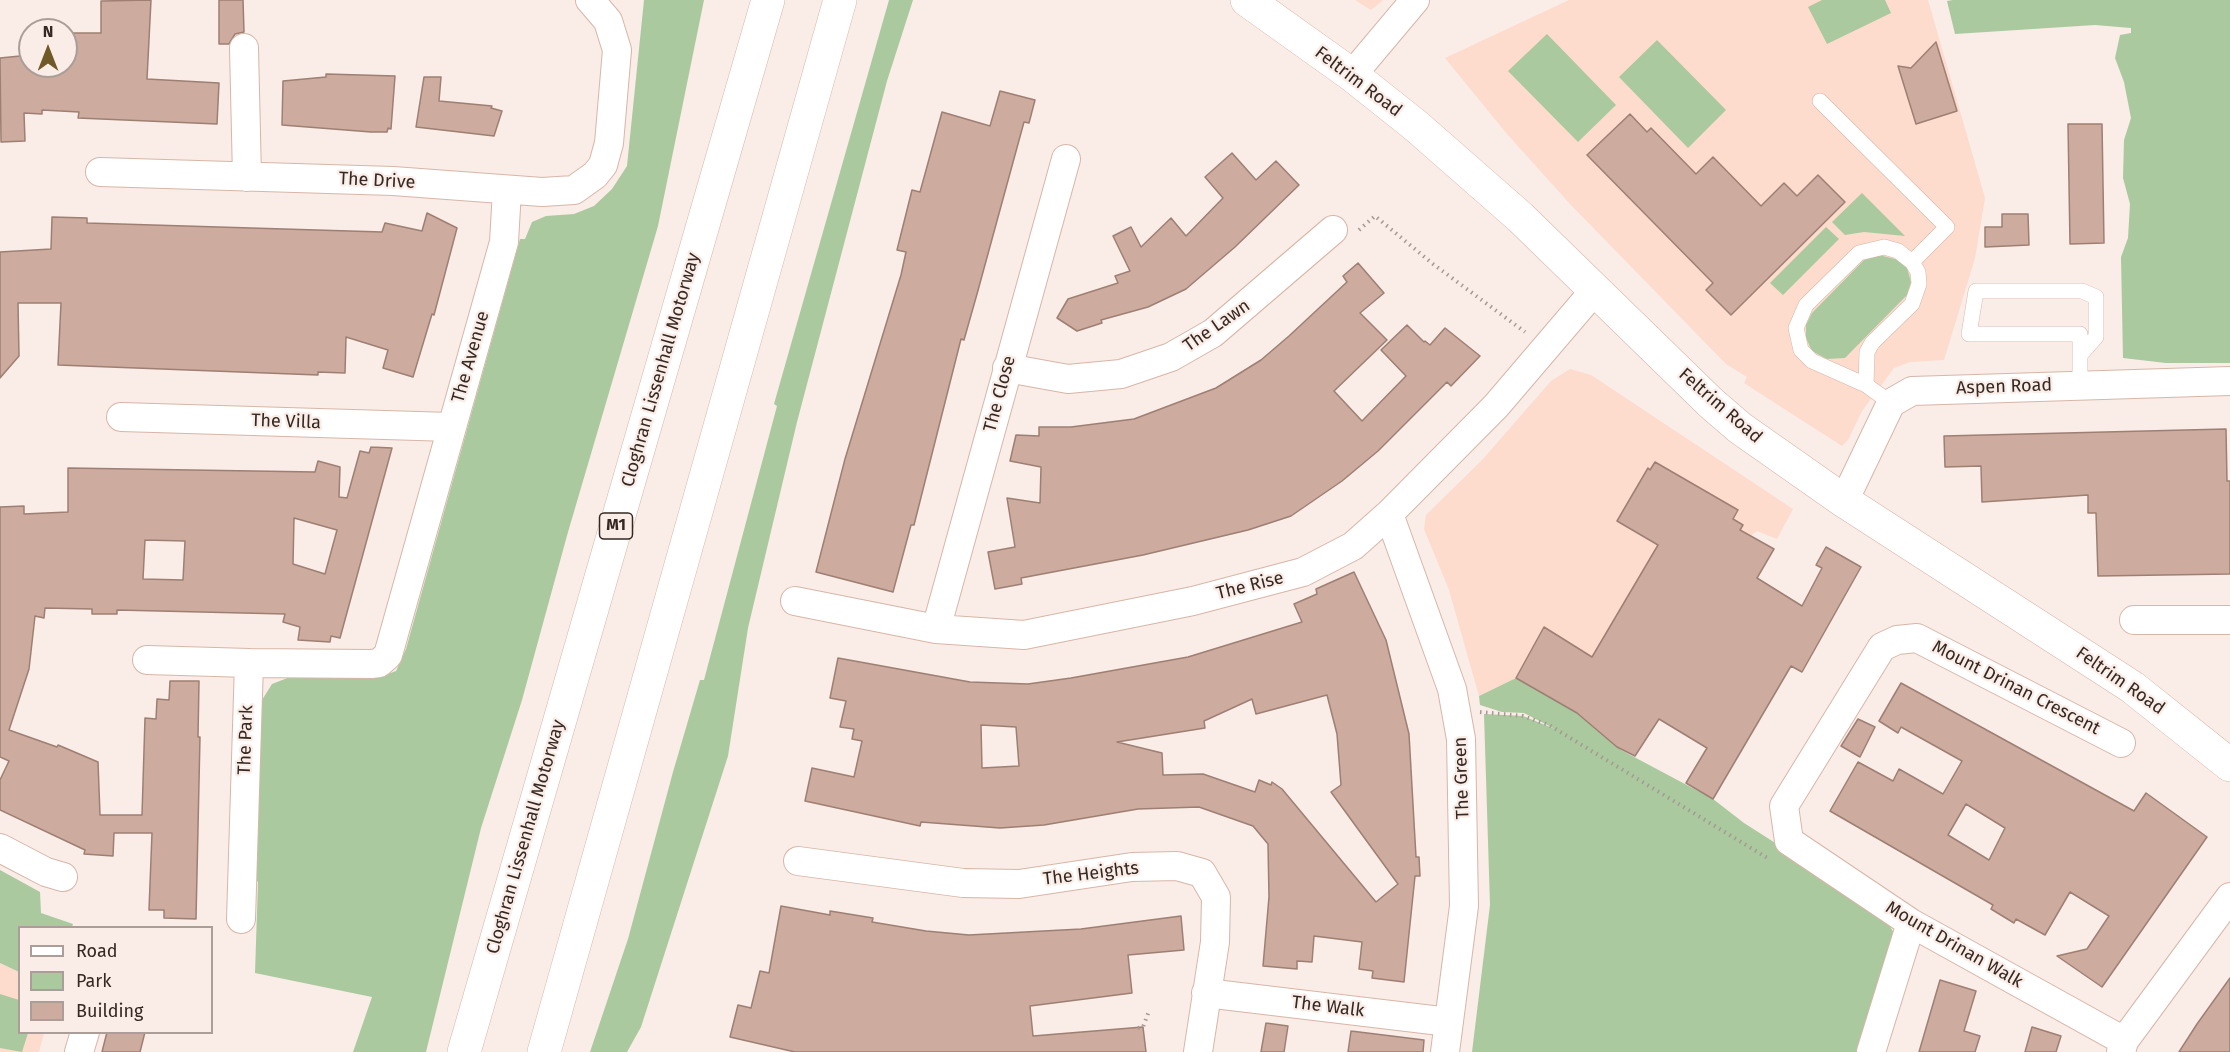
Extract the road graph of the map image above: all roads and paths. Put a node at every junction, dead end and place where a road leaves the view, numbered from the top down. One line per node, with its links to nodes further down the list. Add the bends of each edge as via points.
1 (590, 0): 12 (street, via 608,21 617,50 609,143 603,165 586,184 574,190)
2 (768, 0): 50 (main road, Cloghran Lissenhall Motorway / M1)
3 (840, 0): 51 (main road)
4 (1247, 0): 7 (main road, Feltrim Road)
5 (1415, 0): 7 (street)
6 (244, 48): 11 (street)
7 (1352, 75): 15 (main road, Feltrim Road, via 1415,125)
8 (1820, 100): 14 (lane, via 1947,227)
9 (1066, 159): 18 (street, The Close)
10 (100, 172): 11 (street, The Drive)
11 (247, 177): 12 (street, The Drive, via 393,181)
12 (507, 190): 24 (street, The Avenue, via 504,242)
13 (1342, 234): 16 (path, via 1375,216); 18 (street, The Lawn, via 1213,333 1171,357 1121,374 1068,379)
14 (1912, 262): 20 (lane, via 1918,272 1917,295 1872,343 1867,352); 20 (lane, via 1898,250 1884,247 1859,253 1799,316 1796,328 1801,350 1812,361)
15 (1595, 290): 25 (main road, Feltrim Road, via 1726,415); 26 (street, The Rise, via 1496,406)
16 (1530, 337)
17 (2081, 354): 17 (lane, via 2080,334 1969,334 1976,291 2082,291 2096,297 2096,337); 21 (lane)
18 (1007, 368): 30 (street, The Close)
19 (2230, 381): 21 (street, Aspen Road)
20 (1866, 385): 22 (lane)
21 (2080, 385): 22 (street, Aspen Road, via 1912,391)
22 (1891, 403): 25 (street)
23 (121, 417): 24 (street, The Villa)
24 (451, 427): 32 (street, The Avenue, via 384,660 362,665)
25 (1844, 501): 35 (main road, Feltrim Road, via 2132,687)
26 (1389, 514): 30 (street, The Rise, via 1353,546 1303,572 1193,601 1024,635); 33 (street, The Green)
27 (795, 601): 30 (street, The Rise)
28 (2134, 620): 29 (street)
29 (2230, 620)
30 (936, 629)
31 (147, 660): 32 (street)
32 (249, 663): 41 (street, The Park)
33 (1458, 714): 36 (path, via 1523,716 1549,725 1770,860 1786,857); 45 (street, The Green, via 1464,906)
34 (2121, 743): 36 (street, Mount Drinan Crescent, via 1917,638 1897,640 1882,647 1784,806)
35 (2230, 765)
36 (1793, 844): 42 (street, Mount Drinan Walk)
37 (0, 848): 39 (street)
38 (798, 861): 43 (street, The Heights, via 963,883 1019,884 1132,867 1178,866 1202,873 1216,897 1215,942)
39 (63, 877)
40 (2230, 897): 48 (street)
41 (241, 919)
42 (1911, 923): 48 (street, Mount Drinan Walk); 54 (street)
43 (1206, 993): 45 (street, The Walk); 52 (street, The Heights)
44 (1149, 1011): 46 (path, via 1143,1027)
45 (1449, 1022): 53 (street, The Green)
46 (1138, 1028)
47 (84, 1034): 49 (street)
48 (2122, 1046)
49 (79, 1052)
50 (465, 1052)
51 (544, 1052)
52 (1198, 1052)
53 (1445, 1052)
54 (1870, 1052)

